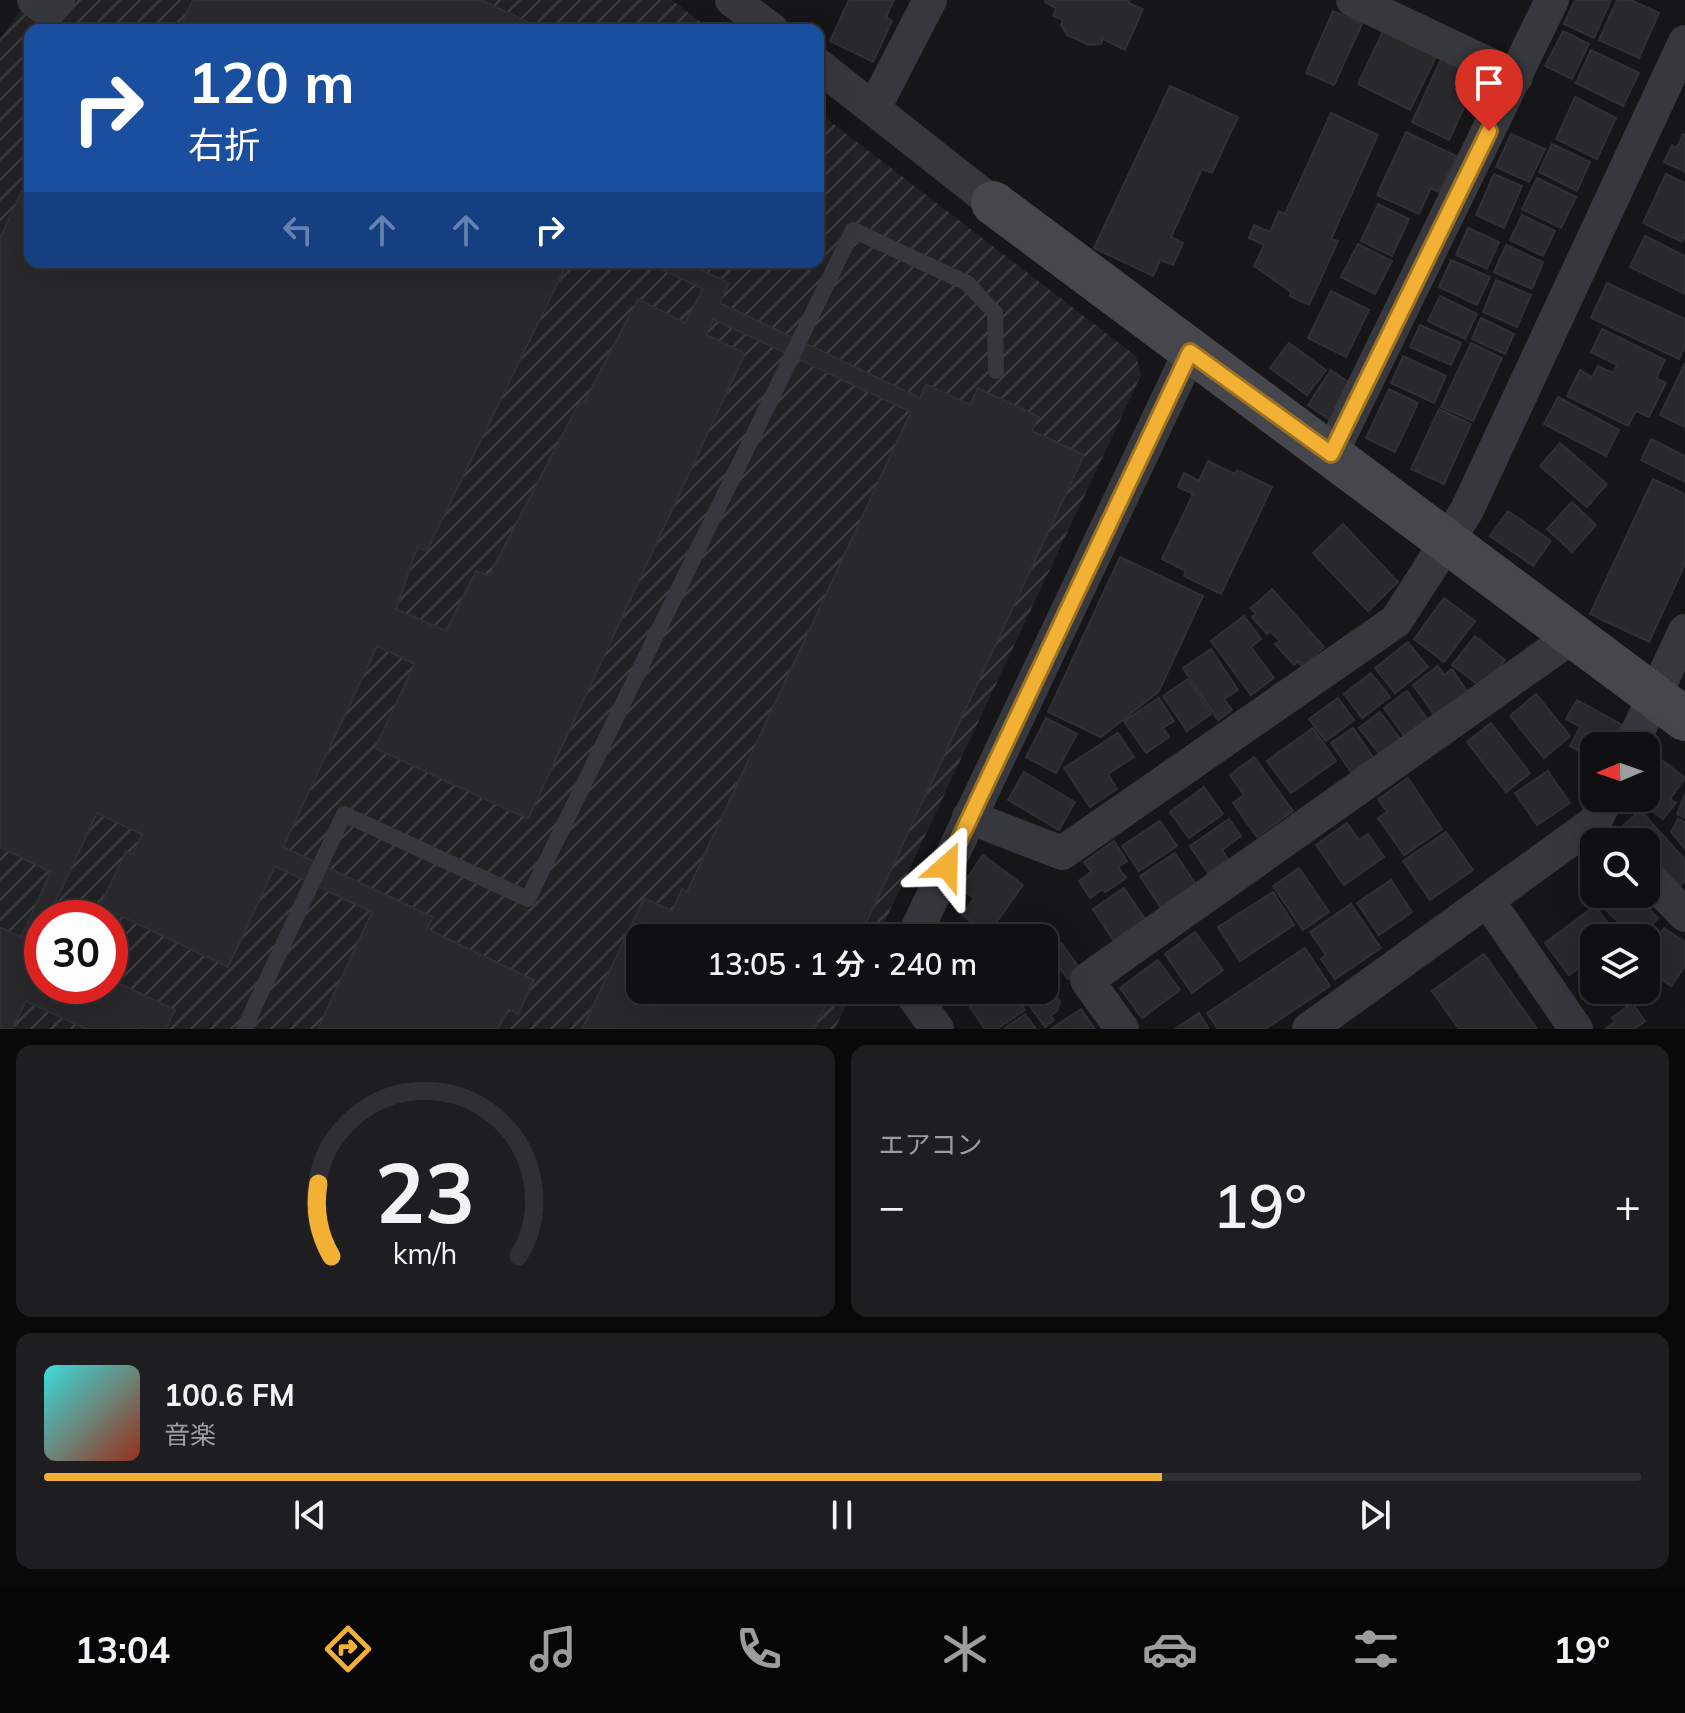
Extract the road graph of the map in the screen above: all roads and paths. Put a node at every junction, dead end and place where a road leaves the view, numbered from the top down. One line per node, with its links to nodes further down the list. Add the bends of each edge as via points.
1 (34, 0): 2 (street, via 49,11)
2 (58, 0)
3 (732, 0): 7 (street)
4 (930, 0): 11 (street)
5 (1353, 0): 10 (street)
6 (1552, 0): 10 (street)
7 (764, 24)
8 (1685, 42): 16 (street)
9 (824, 70): 11 (street)
10 (1516, 77): 15 (street)
11 (874, 108): 12 (street)
12 (993, 203): 13 (street)
13 (1190, 352): 15 (street); 21 (street)
14 (996, 371): 28 (lane, via 995,313 967,283 853,230 528,899 344,814)
15 (1331, 454): 16 (street)
16 (1448, 541): 18 (street); 21 (street, via 1396,621 1062,853)
17 (1685, 631): 19 (street)
18 (1573, 636): 19 (street); 30 (street, via 1087,980)
19 (1670, 707): 20 (street)
20 (1645, 732)
21 (969, 817): 26 (street)
22 (1605, 821): 24 (street)
23 (1660, 889): 25 (street)
24 (1488, 901): 31 (street); 32 (street)
25 (1685, 915)
26 (919, 924)
27 (919, 1004): 29 (street)
28 (244, 1029)
29 (937, 1029)
30 (1122, 1029)
31 (1309, 1029)
32 (1576, 1029)

